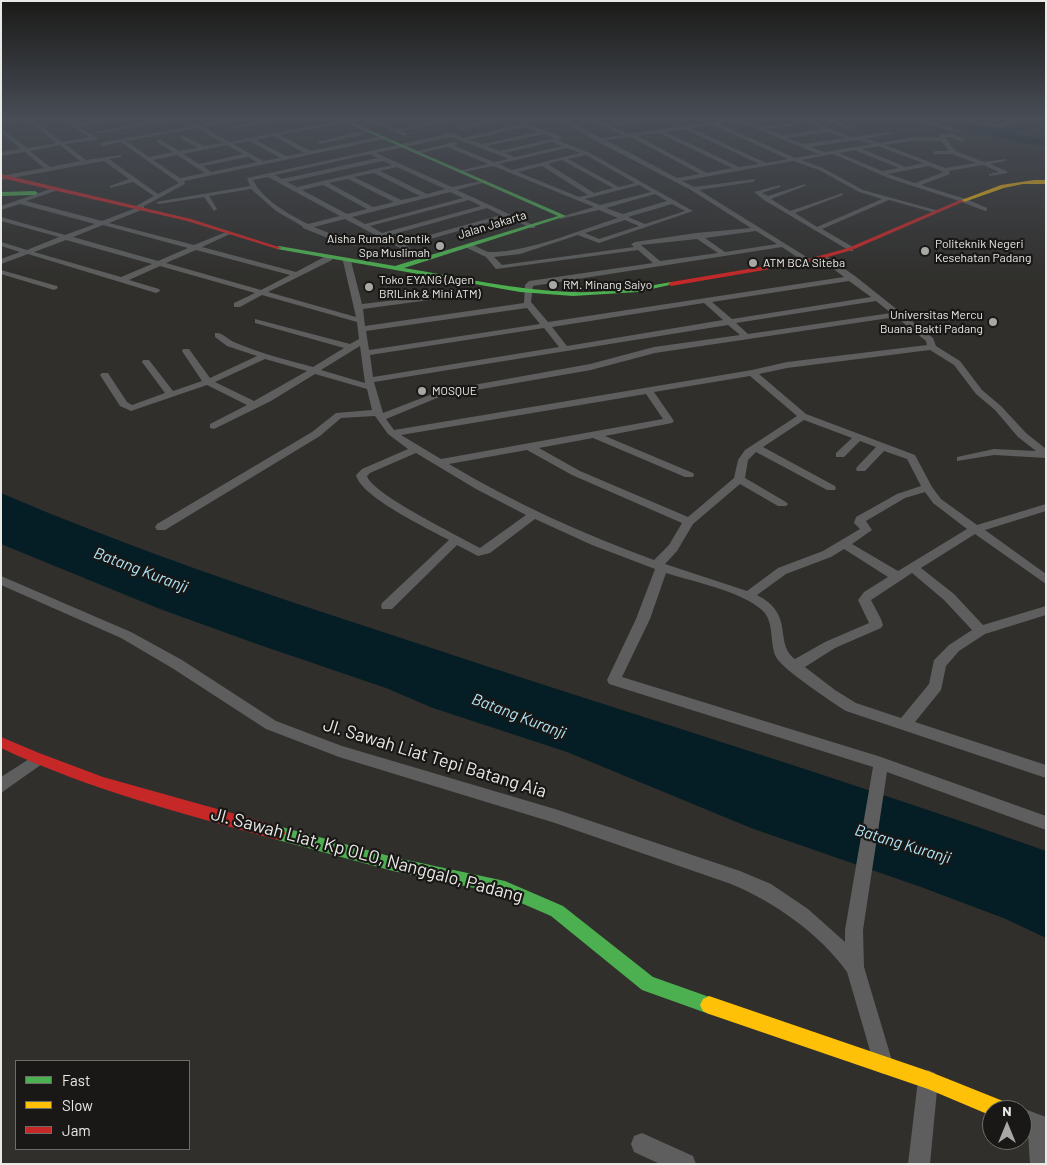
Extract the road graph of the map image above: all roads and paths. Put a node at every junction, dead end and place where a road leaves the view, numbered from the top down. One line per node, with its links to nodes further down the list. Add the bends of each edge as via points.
1 (17, 174): 24 (street)
2 (124, 174): 26 (street)
3 (171, 174): 27 (street)
4 (203, 174): 27 (street)
5 (266, 174): 42 (street, via 249,178)
6 (268, 174): 31 (street)
7 (313, 174): 31 (street)
8 (360, 174): 25 (street)
9 (382, 174): 51 (street)
10 (417, 174): 43 (street)
11 (467, 174): 32 (main road)
12 (516, 174): 56 (street)
13 (560, 174): 50 (street)
14 (592, 174): 39 (street)
15 (624, 174): 34 (street)
16 (664, 174): 28 (street)
17 (710, 174): 22 (street)
18 (831, 174): 55 (street, via 861,191)
19 (885, 174): 37 (street)
20 (943, 174): 37 (street)
21 (994, 174): 23 (street)
22 (707, 175): 28 (street)
23 (991, 175)
24 (2, 177): 44 (main road)
25 (349, 177): 33 (street); 60 (street)
26 (132, 180): 38 (street); 52 (street)
27 (179, 180): 52 (street, via 182,184)
28 (675, 180): 41 (street)
29 (753, 180): 41 (street)
30 (1046, 180): 57 (main road, via 1013,182)
31 (283, 181): 40 (street)
32 (484, 181): 43 (street); 72 (main road)
33 (324, 183): 40 (street); 67 (street)
34 (640, 183): 39 (street); 45 (street); 56 (street)
35 (784, 185): 54 (street, via 757,192)
36 (803, 185): 54 (street)
37 (914, 185): 57 (street)
38 (112, 187)
39 (617, 188): 50 (street)
40 (298, 189): 71 (street)
41 (693, 189): 81 (street)
42 (255, 190): 47 (street); 49 (street); 76 (street, via 268,203)
43 (452, 190): 51 (street); 53 (street)
44 (56, 191): 46 (main road); 59 (street); 61 (main road)
45 (656, 192): 58 (street); 64 (street, Jalan Jakarta)
46 (1, 194)
47 (205, 194): 61 (street); 65 (street)
48 (841, 194): 69 (street)
49 (238, 195)
50 (593, 195): 56 (street)
51 (426, 196): 60 (street)
52 (159, 197): 61 (street)
53 (469, 198): 62 (street); 77 (street)
54 (766, 198): 69 (street)
55 (889, 198): 68 (street); 82 (street)
56 (579, 199): 64 (street)
57 (963, 200): 66 (street); 68 (main road)
58 (674, 201): 73 (street); 79 (street, via 690,211)
59 (21, 202): 63 (street); 75 (street)
60 (401, 203): 67 (street)
61 (143, 206): 75 (street); 84 (main road)
62 (488, 206): 70 (street); 85 (street)
63 (1, 208)
64 (599, 208): 72 (street, Jalan Jakarta); 73 (street)
65 (214, 209)
66 (985, 209)
67 (373, 210): 71 (street)
68 (936, 211): 97 (main road)
69 (790, 213): 82 (street)
70 (508, 215): 78 (street); 93 (street)
71 (347, 217): 76 (street); 77 (street)
72 (562, 218): 78 (main road, Jalan Jakarta)
73 (623, 218): 79 (street); 83 (street)
74 (1, 219): 87 (street)
75 (105, 223): 87 (street); 95 (street)
76 (307, 226): 80 (street); 91 (street)
77 (364, 226): 85 (street)
78 (534, 226): 94 (main road, Jalan Jakarta)
79 (645, 226): 83 (street, via 599,240)
80 (296, 229)
81 (759, 229): 86 (street); 92 (street)
82 (817, 229): 88 (street)
83 (579, 232): 100 (street, via 517,252)
84 (228, 233): 95 (street); 101 (main road, via 286,250)
85 (381, 235): 93 (street)
86 (696, 235): 96 (street, via 636,244); 99 (street)
87 (67, 237): 98 (street); 107 (street)
88 (831, 239): 89 (street); 97 (street)
89 (817, 241)
90 (1, 244): 98 (street)
91 (354, 245)
92 (784, 245): 99 (street); 105 (street)
93 (399, 246): 103 (street)
94 (470, 246): 100 (street); 103 (main road, Jalan Jakarta)
95 (195, 247): 107 (street); 111 (street)
96 (639, 248): 108 (street); 112 (street)
97 (850, 249): 102 (main road)
98 (28, 252): 106 (street); 114 (street)
99 (724, 254): 108 (street)
100 (489, 255): 112 (street, via 499,267)
101 (329, 258): 104 (main road); 111 (street)
102 (823, 258): 105 (main road); 113 (street)
103 (425, 259): 109 (main road, Jalan Jakarta)
104 (347, 261): 109 (main road); 123 (street)
105 (809, 261): 112 (main road, via 618,293 573,294)
106 (1, 262)
107 (160, 263): 114 (street); 117 (street)
108 (659, 264): 112 (street)
109 (393, 269): 112 (main road)
110 (1, 272): 115 (street)
111 (299, 275): 117 (street)
112 (525, 278): 122 (street)
113 (852, 278): 119 (street); 120 (street)
114 (122, 280): 116 (street)
115 (54, 288)
116 (156, 291)
117 (264, 293): 121 (street); 128 (street)
118 (436, 297): 123 (street)
119 (878, 298): 124 (street); 125 (street)
120 (707, 302): 125 (street); 127 (street)
121 (237, 305)
122 (529, 305): 127 (street); 128 (street)
123 (358, 307): 128 (street)
124 (898, 314): 130 (street); 133 (street, via 930,340)
125 (729, 320): 130 (street); 132 (street)
126 (258, 321): 131 (street)
127 (545, 326): 132 (street); 135 (street)
128 (361, 330): 131 (street); 135 (street)
129 (218, 335): 136 (street, via 230,344)
130 (746, 336): 146 (street, via 654,350 591,367 446,393)
131 (349, 347): 138 (street)
132 (564, 347): 142 (street)
133 (932, 347): 139 (street, via 795,364); 156 (street, via 957,363 977,390)
134 (186, 351): 141 (street)
135 (366, 354): 142 (street)
136 (264, 356): 138 (street); 141 (street)
137 (146, 362): 144 (street)
138 (312, 371): 142 (street); 145 (street)
139 (752, 373): 143 (street); 147 (street)
140 (106, 375): 144 (street, via 127,408)
141 (208, 382): 144 (street); 145 (street)
142 (371, 384): 146 (street)
143 (648, 390): 149 (street); 150 (street, via 669,421)
144 (171, 395)
145 (254, 405): 148 (street)
146 (379, 415): 149 (street); 169 (street, via 339,415 316,434)
147 (803, 416): 151 (street); 154 (street)
148 (214, 426)
149 (394, 433): 155 (street)
150 (595, 435): 152 (street); 161 (street)
151 (859, 437): 153 (street); 157 (street)
152 (528, 446): 159 (street); 168 (street, via 576,473)
153 (883, 446): 160 (street); 164 (street, via 911,457)
154 (756, 447): 162 (street, via 743,460); 163 (street)
155 (416, 449): 159 (street); 171 (street, via 366,470 361,480 378,496)
156 (1046, 454): 158 (street, via 994,452)
157 (840, 455)
158 (961, 459)
159 (439, 463): 167 (street)
160 (861, 469)
161 (689, 475)
162 (739, 479): 165 (street); 168 (street)
163 (831, 488)
164 (927, 488): 170 (street, via 938,501); 172 (street, via 901,496 860,519 866,530)
165 (782, 504)
166 (1046, 507): 170 (street)
167 (534, 514): 171 (street, via 484,551 476,552); 173 (street)
168 (689, 522): 173 (street)
169 (161, 527)
170 (975, 529): 174 (street); 177 (street)
171 (456, 540): 179 (street)
172 (844, 544): 175 (street); 178 (street, via 782,571)
173 (659, 566): 178 (street); 186 (street, via 643,619 614,680)
174 (914, 568): 175 (street); 181 (street, via 949,597)
175 (898, 577): 182 (street, via 864,600 876,620 876,626 830,645)
176 (1, 580): 190 (street, Jl. Sawah Liat Tepi Batang Aia, via 126,635 271,724 339,751 555,816 764,890 802,915)
177 (1046, 580)
178 (748, 596): 182 (street, via 764,604 776,618 783,657)
179 (387, 606)
180 (1046, 610): 181 (street)
181 (980, 631): 183 (street, via 940,662 936,686)
182 (796, 666): 183 (street, via 851,708)
183 (905, 724): 187 (street)
184 (1, 742): 185 (main road, Jl. Sawah Liat, Kp OLO, Nanggalo, Padang)
185 (37, 760): 188 (street); 191 (main road, Jl. Sawah Liat, Kp OLO, Nanggalo, Padang, via 107,786 534,899 556,911 648,984)
186 (881, 767): 189 (street); 190 (street, via 854,930)
187 (1046, 772)
188 (1, 786)
189 (1046, 823)
190 (855, 967): 191 (street)
191 (883, 1064): 192 (main road, Jl. Sawah Liat, Kp OLO, Nanggalo, Padang)
192 (928, 1080): 193 (main road, Jl. Sawah Liat, Kp OLO, Nanggalo, Padang); 197 (street)
193 (982, 1102)
194 (1035, 1125): 198 (street)
195 (642, 1144): 196 (street)
196 (685, 1164)
197 (919, 1164)
198 (1041, 1164)

